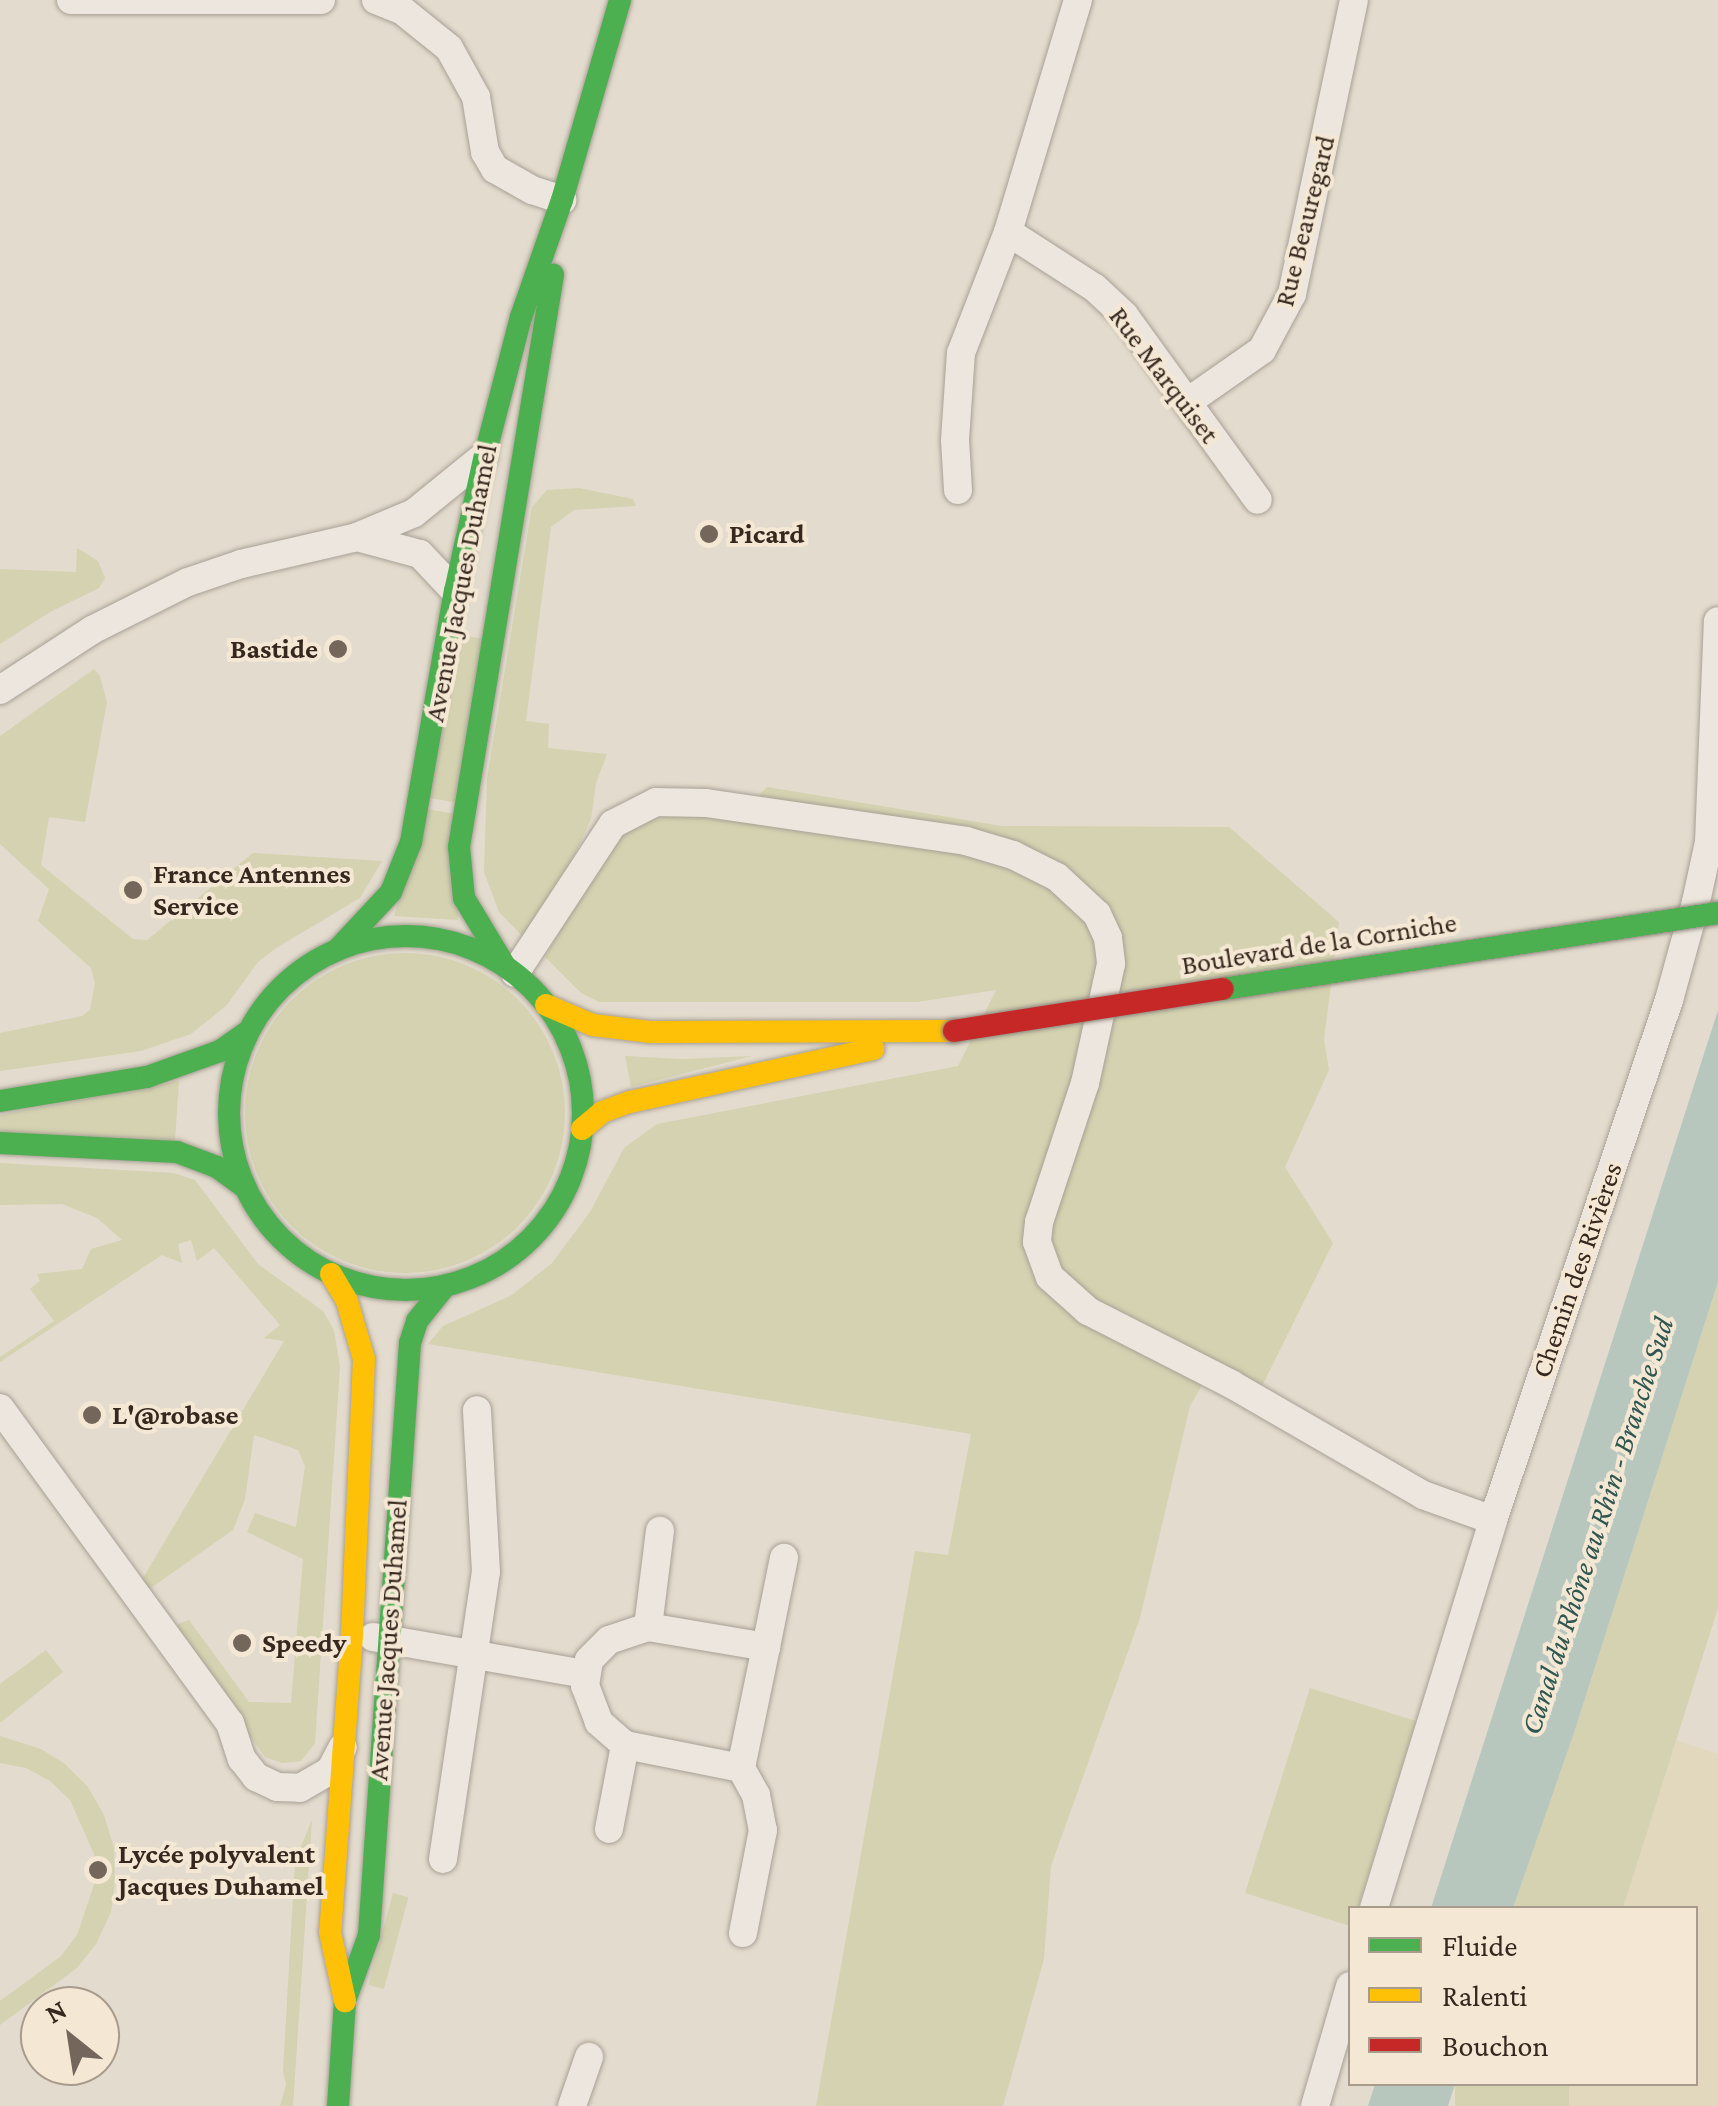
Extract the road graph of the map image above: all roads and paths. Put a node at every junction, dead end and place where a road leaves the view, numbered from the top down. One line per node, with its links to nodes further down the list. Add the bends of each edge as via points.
1 (72, 0): 2 (street)
2 (321, 0)
3 (376, 0): 7 (street, via 433,31 449,48 476,98 494,169)
4 (620, 0): 7 (main road, Avenue Jacques Duhamel)
5 (1078, 0): 8 (street)
6 (1354, 0): 9 (street, Rue Beauregard, via 1292,294 1262,350)
7 (562, 200): 10 (main road, Avenue Jacques Duhamel, via 521,317); 11 (main road, Avenue Jacques Duhamel)
8 (1008, 232): 9 (street, Rue Marquiset, via 1095,288 1124,315); 12 (street, via 961,353)
9 (1189, 401): 13 (street, Rue Marquiset)
10 (485, 455): 11 (street); 14 (street, via 428,504); 15 (main road, Avenue Jacques Duhamel)
11 (522, 460): 20 (main road, Avenue Jacques Duhamel, via 459,848 472,918)
12 (958, 490)
13 (1258, 500)
14 (357, 536): 15 (street, via 420,554); 17 (street, via 188,582 79,638)
15 (455, 592): 19 (main road, Avenue Jacques Duhamel, via 405,860 381,906)
16 (1718, 621): 32 (street, Chemin des Rivières, via 1710,842 1696,902)
17 (0, 690)
18 (1718, 912): 23 (main road, Boulevard de la Corniche, bridge)
19 (337, 950): 20 (main road, via 394,936 433,938); 22 (main road, via 280,989)
20 (510, 970): 21 (main road); 32 (street, via 613,824 656,802 706,802 966,841 1057,876 1097,914 1111,964 1086,1084 1039,1222 1050,1277 1088,1311 1422,1494)
21 (546, 1005): 23 (main road, Boulevard de la Corniche, via 613,1029); 25 (main road, via 574,1056)
22 (249, 1031): 24 (main road, via 220,1051 147,1077); 27 (main road, via 228,1116)
23 (930, 1034): 25 (main road, Boulevard de la Corniche, via 630,1102 602,1112)
24 (0, 1101)
25 (582, 1130): 29 (main road, via 564,1193 539,1230 487,1270)
26 (0, 1143): 27 (main road, via 177,1152 217,1167)
27 (245, 1188): 28 (main road, via 285,1244)
28 (331, 1274): 29 (main road, via 388,1290); 36 (main road, Avenue Jacques Duhamel, via 352,1312 364,1359)
29 (445, 1286): 37 (main road, Avenue Jacques Duhamel, via 417,1321 410,1343)
30 (0, 1408): 41 (street, Avenue Jacques Duhamel, via 230,1722 242,1760 256,1778 300,1788 330,1771)
31 (478, 1410): 39 (street, via 486,1572)
32 (1493, 1520): 46 (street, Chemin des Rivières)
33 (660, 1531): 35 (street)
34 (784, 1558): 38 (street)
35 (648, 1627): 38 (street); 40 (street, via 609,1640)
36 (352, 1635): 37 (street); 41 (main road, Avenue Jacques Duhamel)
37 (388, 1638): 39 (street); 49 (main road, Avenue Jacques Duhamel, via 369,1935)
38 (766, 1647): 43 (street)
39 (473, 1652): 40 (street); 45 (street)
40 (584, 1674): 42 (street, via 592,1713)
41 (344, 1746): 49 (main road, Avenue Jacques Duhamel, via 330,1932)
42 (625, 1746): 43 (street); 44 (street)
43 (742, 1768): 47 (street, via 763,1830)
44 (609, 1829)
45 (443, 1859)
46 (1375, 1906)
47 (742, 1933)
48 (1348, 1993): 53 (street)
49 (346, 2001): 51 (main road, Avenue Jacques Duhamel)
50 (589, 2056): 52 (street)
51 (338, 2106)
52 (572, 2106)
53 (1315, 2106)

